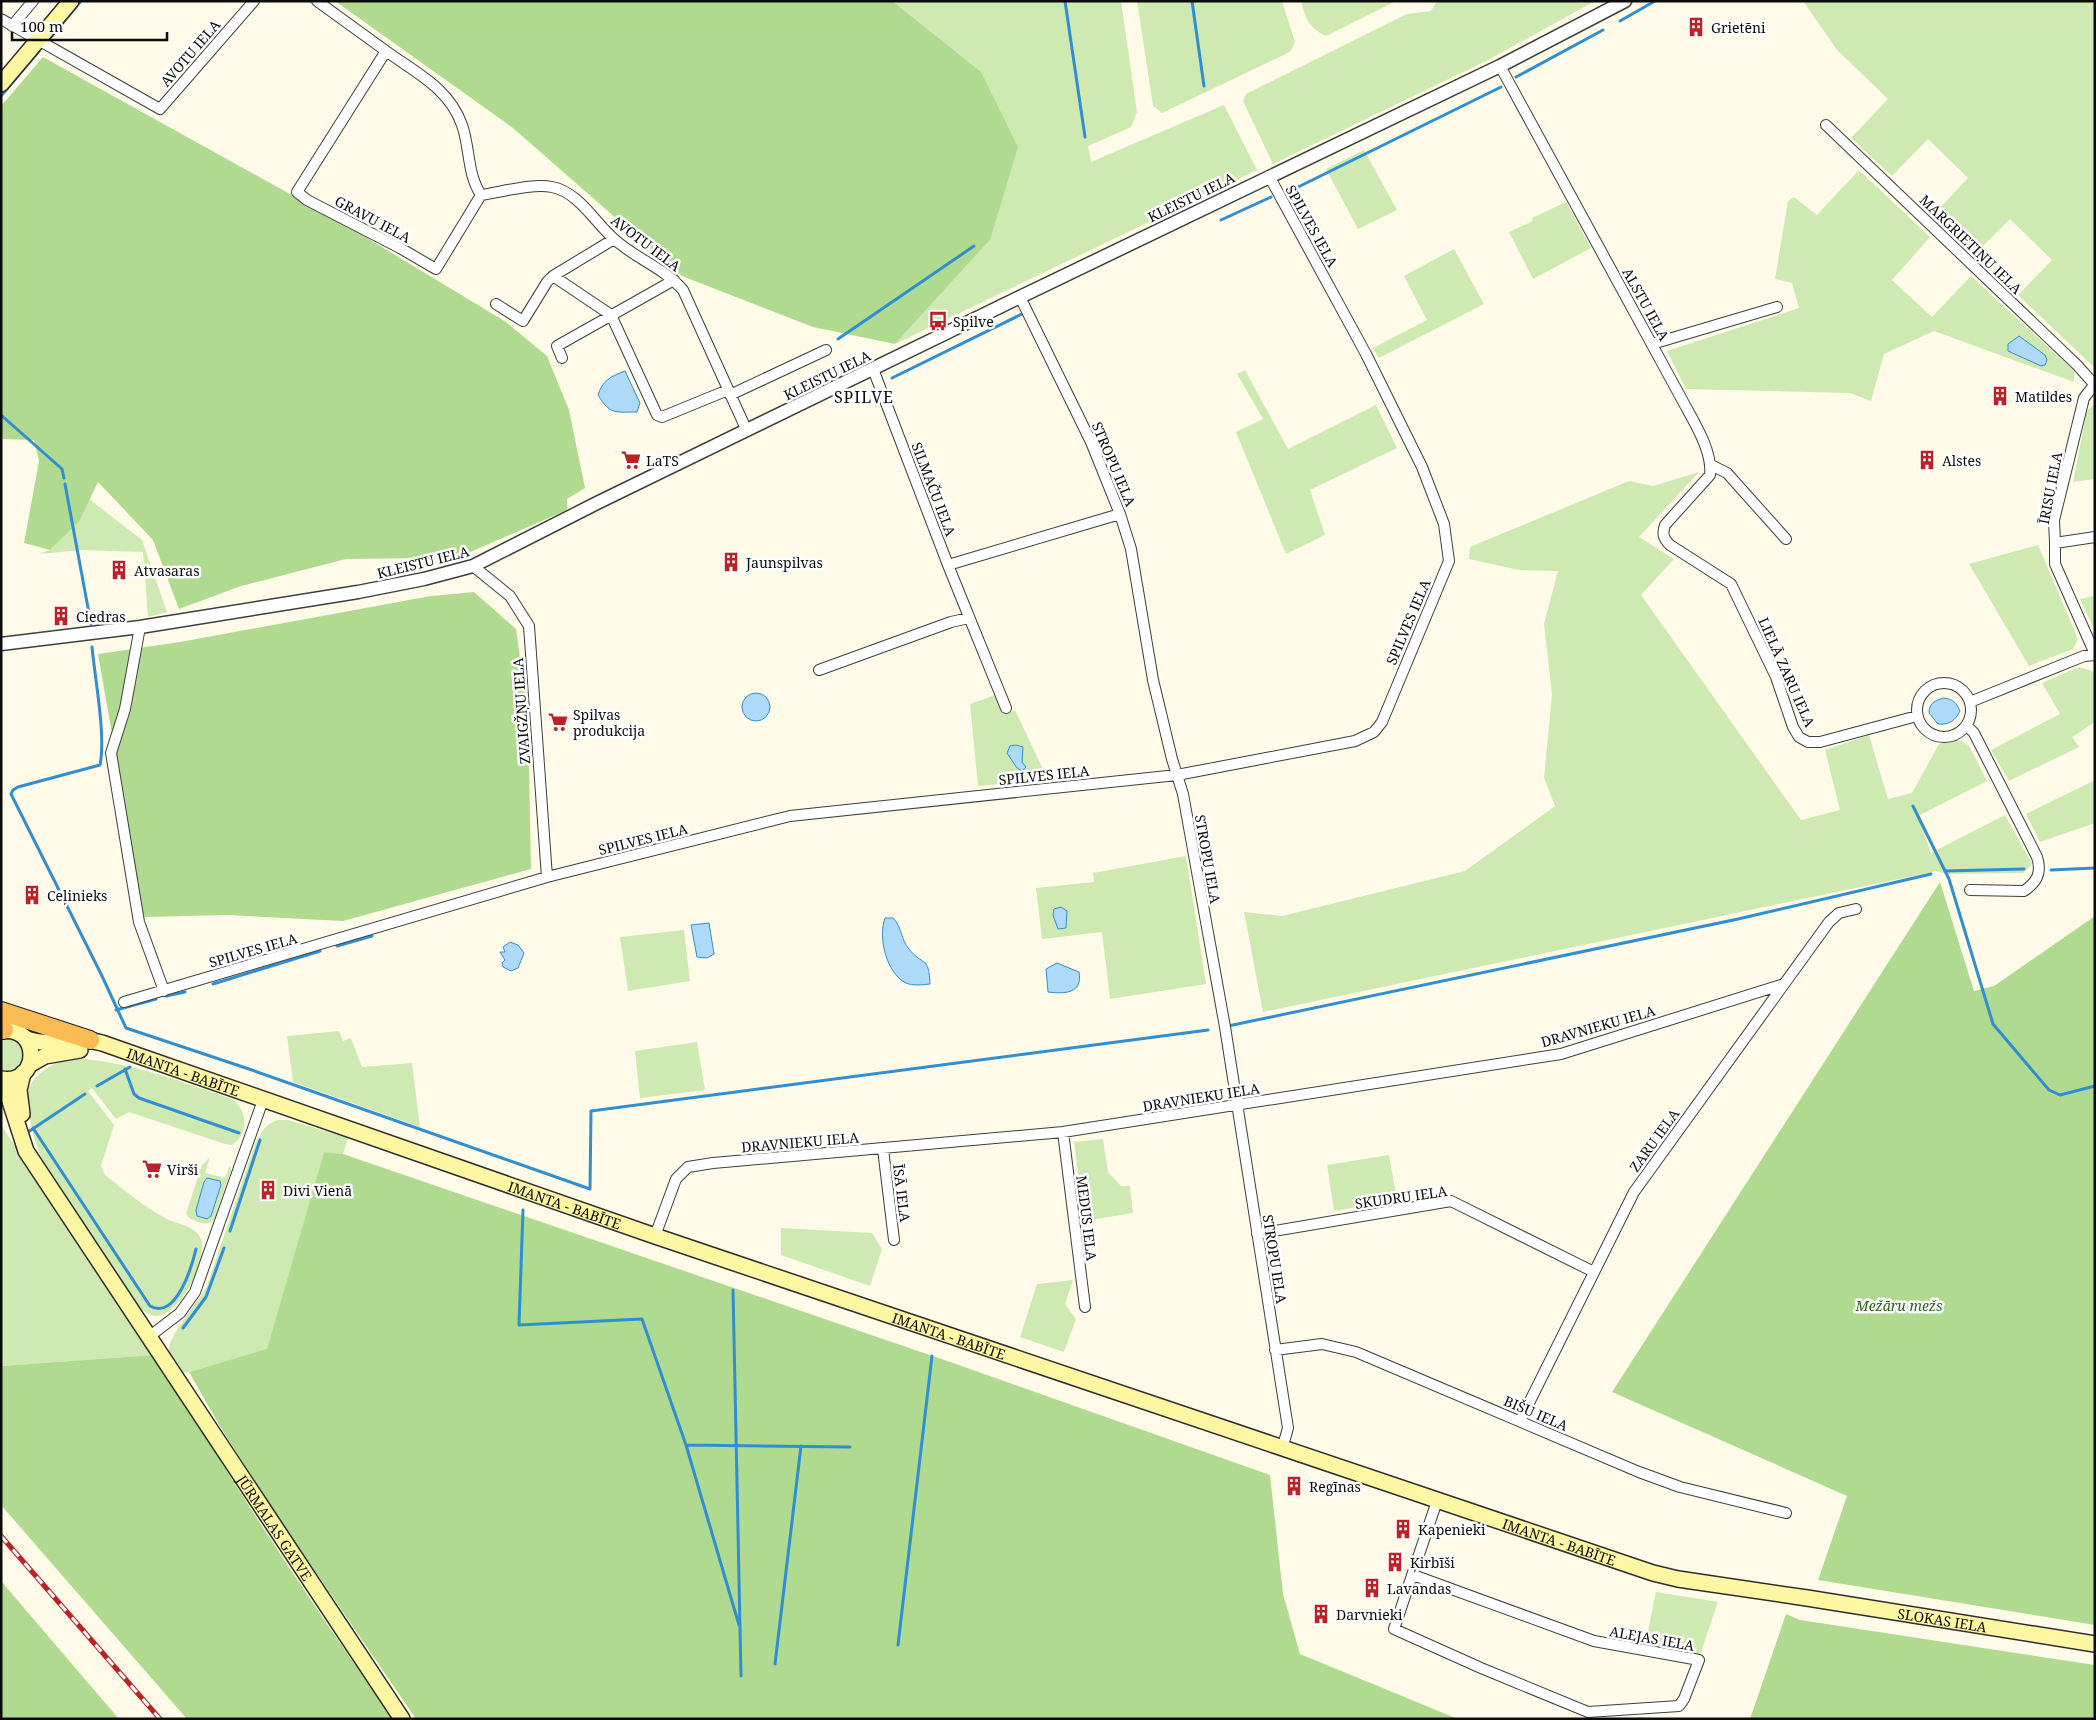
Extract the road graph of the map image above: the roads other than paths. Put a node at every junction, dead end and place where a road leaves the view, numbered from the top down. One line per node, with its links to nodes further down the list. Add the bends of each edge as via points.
1 (33, 1): 7 (street)
2 (71, 1): 8 (main road)
3 (254, 1): 8 (street, AVOTU IELA, via 160,109)
4 (317, 1): 9 (street)
5 (1625, 1): 10 (street, KLEISTU IELA)
6 (1, 19): 7 (street)
7 (12, 26): 8 (street)
8 (38, 41): 11 (main road)
9 (386, 52): 14 (street, via 443,92 453,107 462,125 475,186); 14 (street, GRAVU IELA, via 297,192 436,269)
10 (1500, 66): 13 (street, KLEISTU IELA); 22 (street, ALSTU IELA)
11 (1, 84)
12 (1826, 125): 26 (street, MARGRIETIŅU IELA, via 2077,365)
13 (1270, 176): 18 (street, KLEISTU IELA); 45 (street, SPILVES IELA, via 1366,354 1422,467 1444,524 1449,561 1382,722 1374,732 1356,742)
14 (481, 195): 15 (street, AVOTU IELA, via 552,186 575,198)
15 (614, 239): 16 (street); 17 (street, AVOTU IELA)
16 (553, 276): 19 (street, via 523,321); 21 (street)
17 (674, 280): 21 (street); 27 (street, AVOTU IELA, via 683,290)
18 (1020, 297): 25 (street, KLEISTU IELA); 30 (street, STROPU IELA, via 1091,442)
19 (496, 304)
20 (1776, 307): 22 (street)
21 (611, 315): 24 (street, via 557,346); 27 (street, via 657,415 662,417)
22 (1652, 344): 29 (street, ALSTU IELA, via 1708,451)
23 (826, 350): 27 (street)
24 (562, 358)
25 (873, 370): 28 (street, KLEISTU IELA); 35 (street, SILMAČU IELA)
26 (2094, 385): 33 (street, ĪRISU IELA, via 2084,398 2054,520)
27 (729, 392): 28 (street, AVOTU IELA)
28 (747, 431): 34 (street, KLEISTU IELA)
29 (1711, 464): 32 (street, via 1727,473); 43 (street, LIELĀ ZARU IELA, via 1710,475 1665,525 1662,533 1670,545 1731,584 1776,677 1799,737 1808,742 1820,742)
30 (1120, 514): 35 (street); 45 (street, STROPU IELA, via 1131,549 1153,680)
31 (2095, 537): 33 (street)
32 (1786, 539)
33 (2054, 543): 39 (street, ĪRISU IELA, via 2055,564)
34 (473, 566): 37 (street, KLEISTU IELA, via 358,592); 46 (street, ZVAIGŽŅU IELA, via 510,596 529,626)
35 (948, 566): 36 (street, SILMAČU IELA)
36 (969, 618): 40 (street); 42 (street, SILMAČU IELA)
37 (140, 627): 38 (street, KLEISTU IELA); 50 (street, via 126,709 112,754 139,922)
38 (1, 644)
39 (2095, 654): 41 (street)
40 (819, 670)
41 (1970, 702): 43 (street, via 1963,690 1950,683 1937,683 1924,690 1917,702); 44 (street)
42 (1006, 708)
43 (1916, 716): 44 (street, via 1922,728 1938,737 1957,734)
44 (1967, 726): 47 (street, via 1974,733 2040,867 2037,879 2024,891)
45 (1177, 775): 46 (street, SPILVES IELA, via 790,816); 61 (street, STROPU IELA, via 1225,1027)
46 (547, 877): 50 (street, SPILVES IELA)
47 (1970, 890)
48 (1856, 909): 49 (street, ZARU IELA, via 1839,913 1829,922)
49 (1784, 984): 61 (street, DRAVNIEKU IELA, via 1561,1054); 69 (street, ZARU IELA, via 1634,1192)
50 (164, 991): 51 (street, SPILVES IELA)
51 (124, 1002)
52 (1, 1011): 55 (highway)
53 (2, 1030): 54 (main road, IMANTA - BABĪTE)
54 (25, 1038): 55 (main road, IMANTA - BABĪTE, via 43,1044); 57 (main road, via 32,1054)
55 (90, 1040): 56 (main road, IMANTA - BABĪTE)
56 (114, 1048): 57 (main road, IMANTA - BABĪTE, via 45,1056); 60 (main road, IMANTA - BABĪTE)
57 (26, 1069): 58 (main road, IMANTA - BABĪTE, via 11,1079); 64 (main road, via 19,1090)
58 (1, 1079)
59 (1, 1082): 64 (main road, via 8,1092)
60 (263, 1100): 67 (main road, IMANTA - BABĪTE); 71 (street, via 195,1292 180,1313)
61 (1236, 1106): 63 (street, DRAVNIEKU IELA); 66 (street, STROPU IELA)
62 (1, 1110): 64 (main road)
63 (1063, 1132): 65 (street, DRAVNIEKU IELA); 70 (street, MEDUS IELA)
64 (22, 1140): 71 (main road, JŪRMALAS GATVE, via 26,1151)
65 (883, 1150): 67 (street, DRAVNIEKU IELA, via 688,1167 676,1179); 68 (street, ĪSĀ IELA)
66 (1257, 1234): 69 (street, SKUDRU IELA, via 1451,1201); 72 (street, STROPU IELA)
67 (655, 1236): 74 (main road, IMANTA - BABĪTE)
68 (894, 1240)
69 (1594, 1272): 73 (street, ZARU IELA)
70 (1085, 1307)
71 (150, 1336): 80 (main road, JŪRMALAS GATVE)
72 (1276, 1350): 73 (street, BIŠU IELA, via 1322,1344 1356,1352); 74 (street, STROPU IELA, via 1288,1428)
73 (1520, 1421): 76 (street, BIŠU IELA, via 1680,1487)
74 (1282, 1449): 75 (main road, IMANTA - BABĪTE)
75 (1437, 1501): 77 (street); 78 (main road, IMANTA - BABĪTE, via 1653,1573)
76 (1786, 1513)
77 (1413, 1575): 77 (street, ALEJAS IELA, via 1594,1641 1699,1660 1684,1699 1678,1706 1588,1712 1394,1629)
78 (1790, 1595): 79 (main road, SLOKAS IELA)
79 (2095, 1644)
80 (402, 1719)

